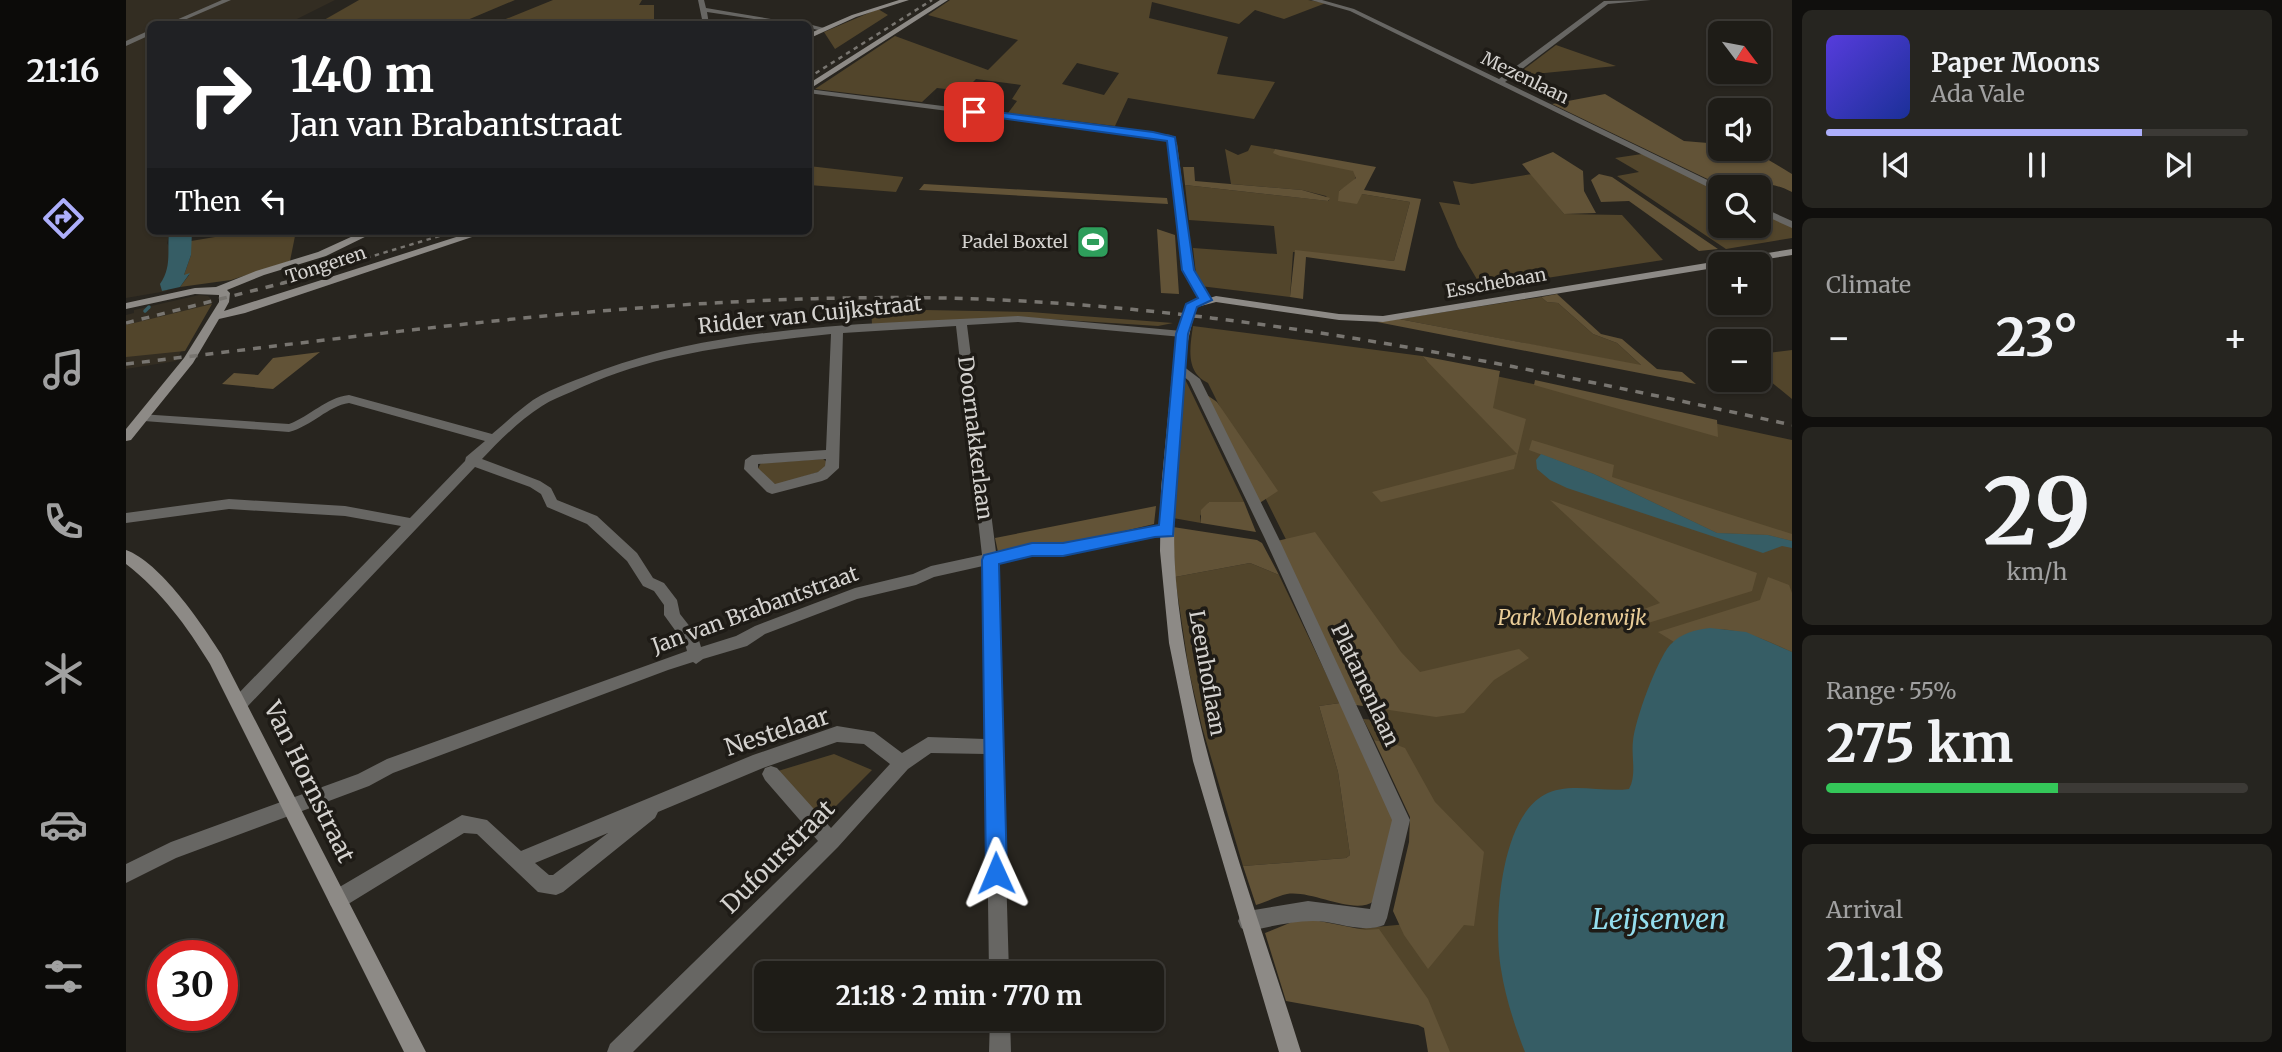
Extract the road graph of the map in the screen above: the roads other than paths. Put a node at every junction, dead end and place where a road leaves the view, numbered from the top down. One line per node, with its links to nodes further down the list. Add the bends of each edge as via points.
1 (228, 0): 8 (street)
2 (701, 0): 7 (street)
3 (906, 0): 12 (street)
4 (945, 0): 17 (street)
5 (1314, 0): 16 (street, Mezenlaan, via 1352,10)
6 (1648, 0): 16 (street, via 1606,2)
7 (704, 10): 9 (street); 10 (street)
8 (177, 21)
9 (706, 21)
10 (778, 21)
11 (812, 27): 12 (street)
12 (824, 29): 14 (street)
13 (147, 34): 15 (street)
14 (812, 35)
15 (126, 44)
16 (1499, 83): 19 (street, Mezenlaan)
17 (812, 87)
18 (812, 91): 26 (street, via 1168,137 1173,144 1188,270)
19 (1708, 184)
20 (1771, 215): 21 (street)
21 (1792, 225)
22 (362, 235): 25 (street, via 322,254)
23 (473, 235): 28 (street, Tongeren)
24 (1792, 252): 26 (street, Esschebaan, via 1382,319)
25 (218, 290): 27 (street); 28 (street, via 225,295)
26 (1206, 300): 31 (street, Leenhoflaan, via 1192,304)
27 (126, 306)
28 (217, 316): 33 (street)
29 (961, 323): 30 (street, Ridder van Cuijkstraat); 31 (street, Ridder van Cuijkstraat, via 1018,319); 42 (street, Doornakkerlaan)
30 (837, 330): 35 (street, Ridder van Cuijkstraat, via 723,342 636,362 538,402); 36 (street)
31 (1182, 334): 32 (street, Leenhoflaan)
32 (1179, 367): 40 (street, Leenhoflaan); 54 (street, Platanenlaan, via 1194,379 1401,820 1377,918 1356,920 1307,912)
33 (144, 417): 34 (street); 35 (street, via 289,428 338,399 349,399)
34 (126, 437)
35 (494, 439): 37 (street, Ridder van Cuijkstraat)
36 (832, 454): 36 (street, via 829,473 780,488 766,486 751,469 752,460 765,457)
37 (471, 460): 39 (street, Ridder van Cuijkstraat); 43 (street, via 535,484 546,491 552,503 592,520 632,556 648,582 659,587 672,604 672,615 692,642)
38 (126, 518): 39 (street, via 229,504 345,511)
39 (411, 523): 44 (street, Ridder van Cuijkstraat)
40 (1167, 531): 42 (street, Jan van Brabantstraat); 54 (street, Leenhoflaan, via 1180,668 1200,760)
41 (126, 556): 44 (street, Van Hornstraat, via 154,577 181,607)
42 (990, 560): 43 (street, Jan van Brabantstraat, via 855,594); 45 (street, Doornakkerlaan)
43 (696, 657): 49 (street, Jan van Brabantstraat, via 399,762)
44 (241, 702): 49 (street, Van Hornstraat)
45 (994, 747): 46 (street, Dufourstraat, via 928,745); 55 (street, Doornakkerlaan)
46 (902, 763): 48 (street, Nestelaar, via 867,737 837,734); 50 (street, Dufourstraat)
47 (771, 774): 50 (street, Nestelaar)
48 (663, 801): 51 (street, Nestelaar); 51 (street, Nestelaar, via 556,885 545,885)
49 (291, 806): 52 (street, Jan van Brabantstraat, via 171,851); 53 (street, Van Hornstraat)
50 (831, 841): 58 (street, Dufourstraat)
51 (519, 861): 53 (street, Nestelaar, via 481,826 462,824)
52 (126, 874)
53 (338, 899): 57 (street, Van Hornstraat)
54 (1248, 920): 60 (street, Leenhoflaan)
55 (999, 961)
56 (1000, 1031): 59 (street)
57 (415, 1052)
58 (618, 1052)
59 (1000, 1052)
60 (1290, 1052)

